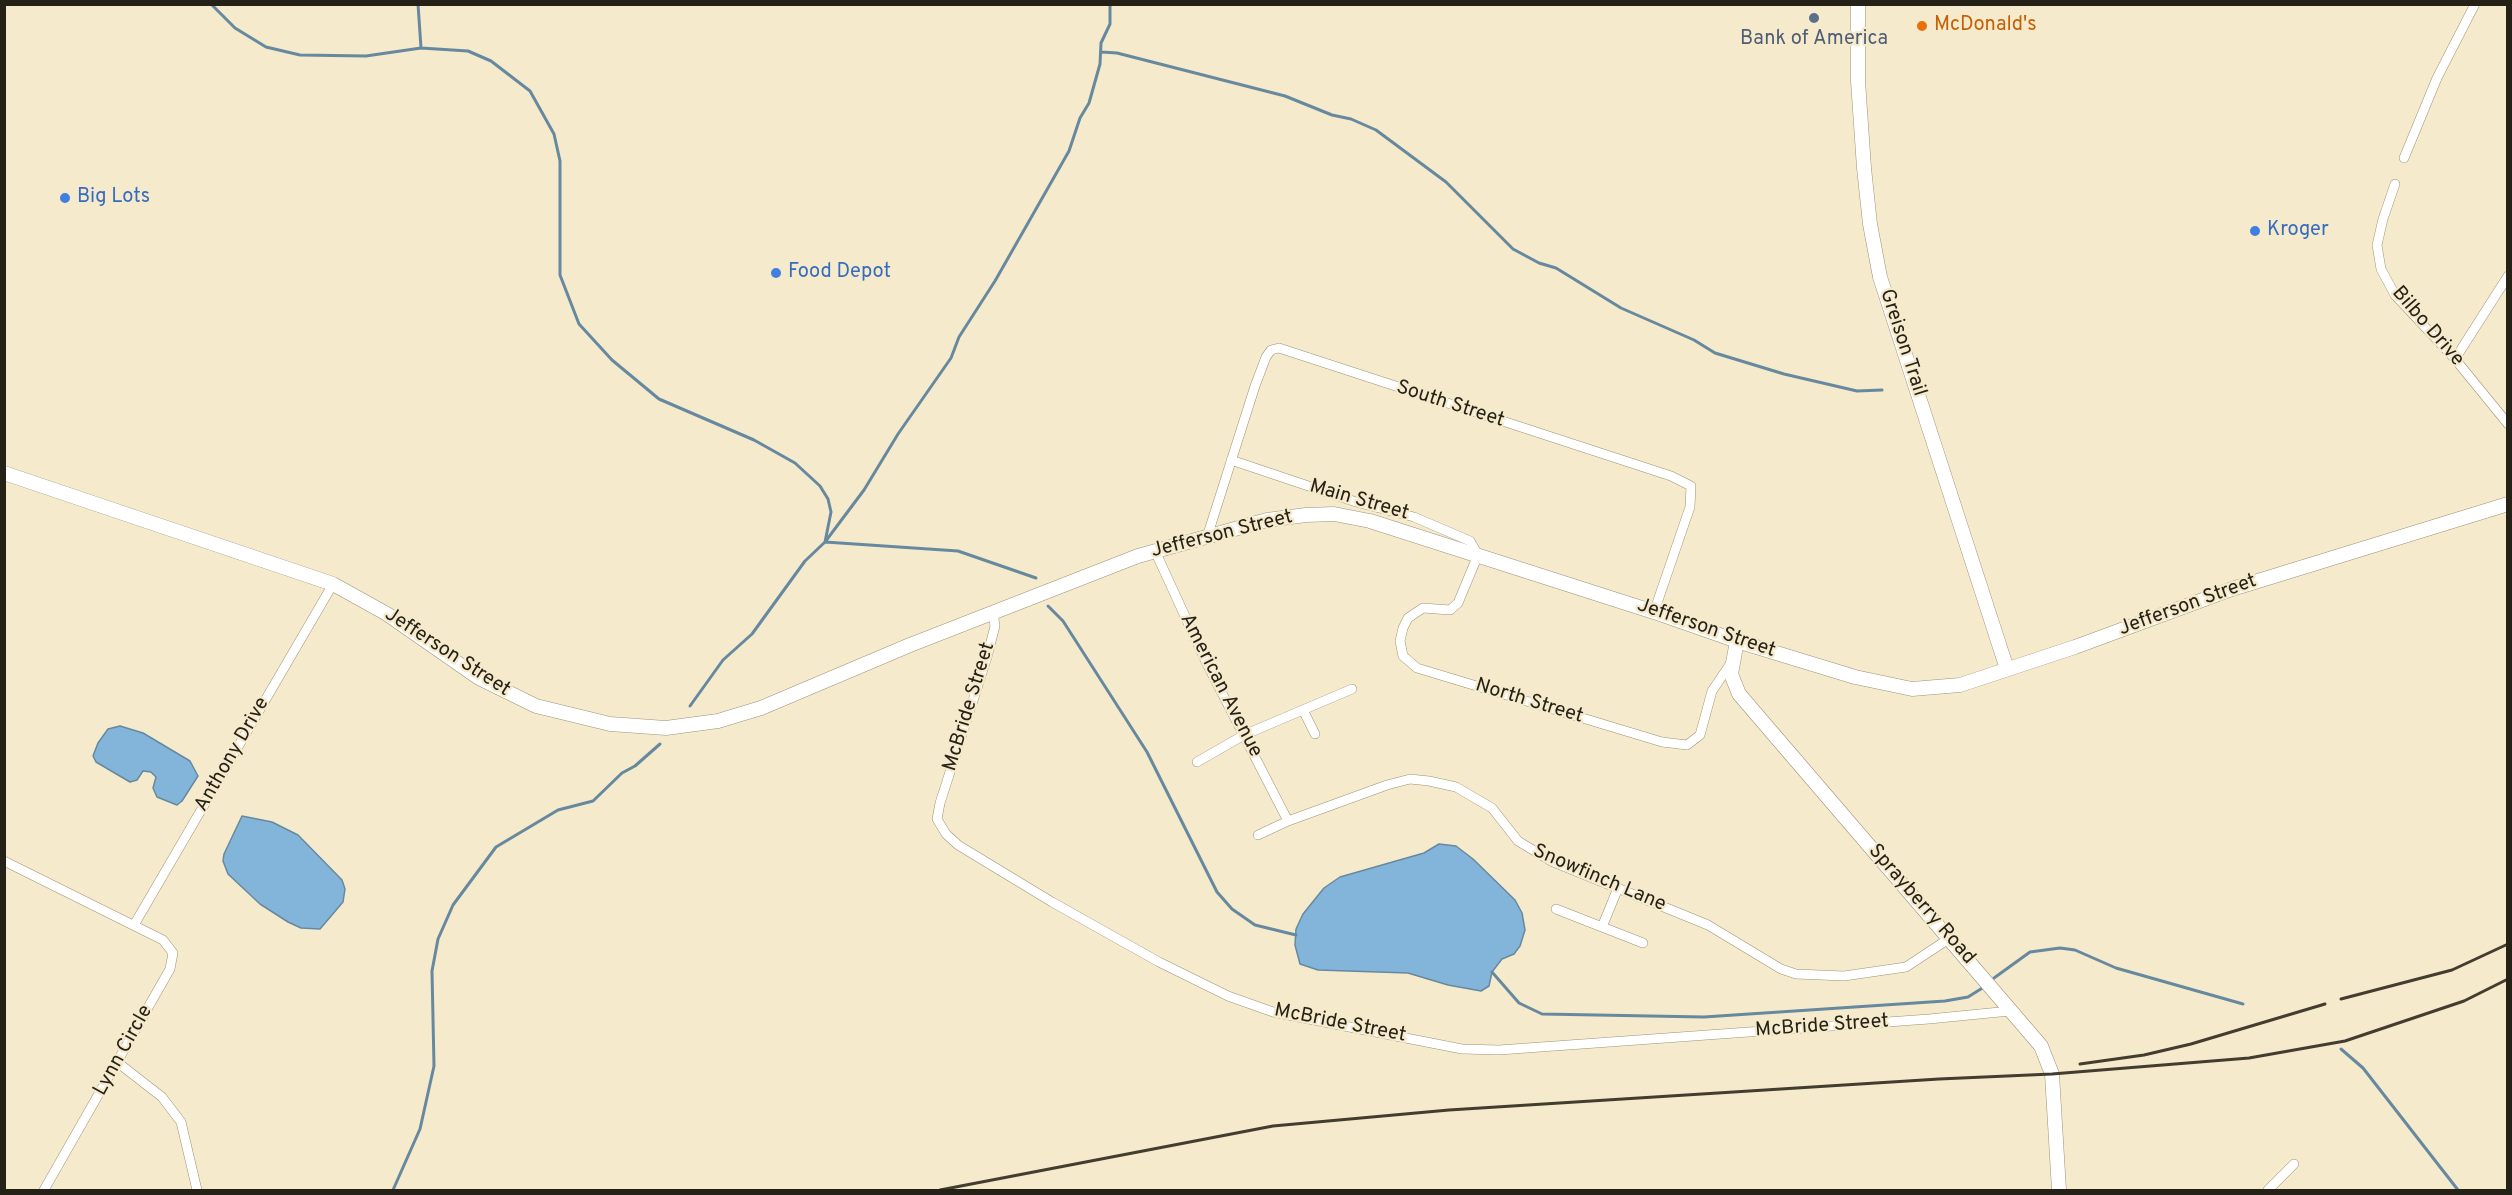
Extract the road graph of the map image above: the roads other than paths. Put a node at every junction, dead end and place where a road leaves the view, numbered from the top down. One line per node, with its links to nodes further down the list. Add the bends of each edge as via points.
1 (1858, 4): 19 (street, Greison Trail, via 1864,168 1880,277)
2 (2475, 4): 3 (street, via 2437,78)
3 (2404, 158)
4 (2395, 184): 6 (street, Bilbo Drive, via 2377,245 2381,269 2395,295)
5 (2508, 276): 6 (street)
6 (2455, 359): 7 (street, Bilbo Drive)
7 (2508, 424)
8 (1231, 460): 11 (street, South Street); 13 (street, Main Street, via 1414,517 1470,541); 16 (street, South Street, via 1266,357 1279,348 1671,476 1691,486 1690,507)
9 (4, 473): 14 (street, Jefferson Street)
10 (2508, 504): 19 (street, Jefferson Street, via 2232,589)
11 (1208, 537): 12 (street, Jefferson Street); 13 (street, Jefferson Street, via 1267,520 1334,514 1370,521)
12 (1155, 551): 15 (street, Jefferson Street); 23 (street, American Avenue)
13 (1478, 555): 16 (street, Jefferson Street); 18 (street, North Street, via 1455,608 1423,608 1408,618 1400,641 1409,663 1662,742 1687,745 1695,741 1712,691)
14 (333, 585): 15 (street, Jefferson Street, via 387,614 479,678 536,706 610,724 666,728 718,721 761,708); 30 (street, Anthony Drive)
15 (993, 612): 34 (street, McBride Street, via 995,626 987,657 940,803 937,819 946,834 1052,902 1228,996 1273,1012 1462,1049 1499,1050)
16 (1654, 612): 17 (street, Jefferson Street)
17 (1737, 641): 18 (street, Sprayberry Road); 19 (street, Jefferson Street, via 1855,677 1912,689 1960,684)
18 (1732, 661): 32 (street, Sprayberry Road, via 1732,677 1739,694 1758,719)
19 (2007, 669)
20 (1352, 689): 21 (street)
21 (1303, 710): 22 (street); 23 (street)
22 (1315, 734)
23 (1244, 735): 24 (street); 25 (street, American Avenue)
24 (1197, 762)
25 (1288, 821): 26 (street, Snowfinch Lane); 28 (street, Snowfinch Lane, via 1387,785 1410,779 1429,781 1456,788 1492,808 1529,850)
26 (1257, 835)
27 (6, 864): 30 (street)
28 (1618, 888): 31 (street); 32 (street, Snowfinch Lane, via 1708,925 1796,974 1844,976 1905,967)
29 (1556, 909): 31 (street)
30 (134, 926): 35 (street, Lynn Circle, via 164,940 173,953 173,962)
31 (1602, 927): 33 (street)
32 (1950, 938): 34 (street, Sprayberry Road)
33 (1643, 943)
34 (2010, 1011): 39 (street, Sprayberry Road, via 2048,1059)
35 (117, 1062): 37 (street, Lynn Circle); 38 (street, via 162,1097 181,1122)
36 (2294, 1164): 40 (street)
37 (44, 1191)
38 (197, 1191)
39 (2059, 1191)
40 (2268, 1191)

